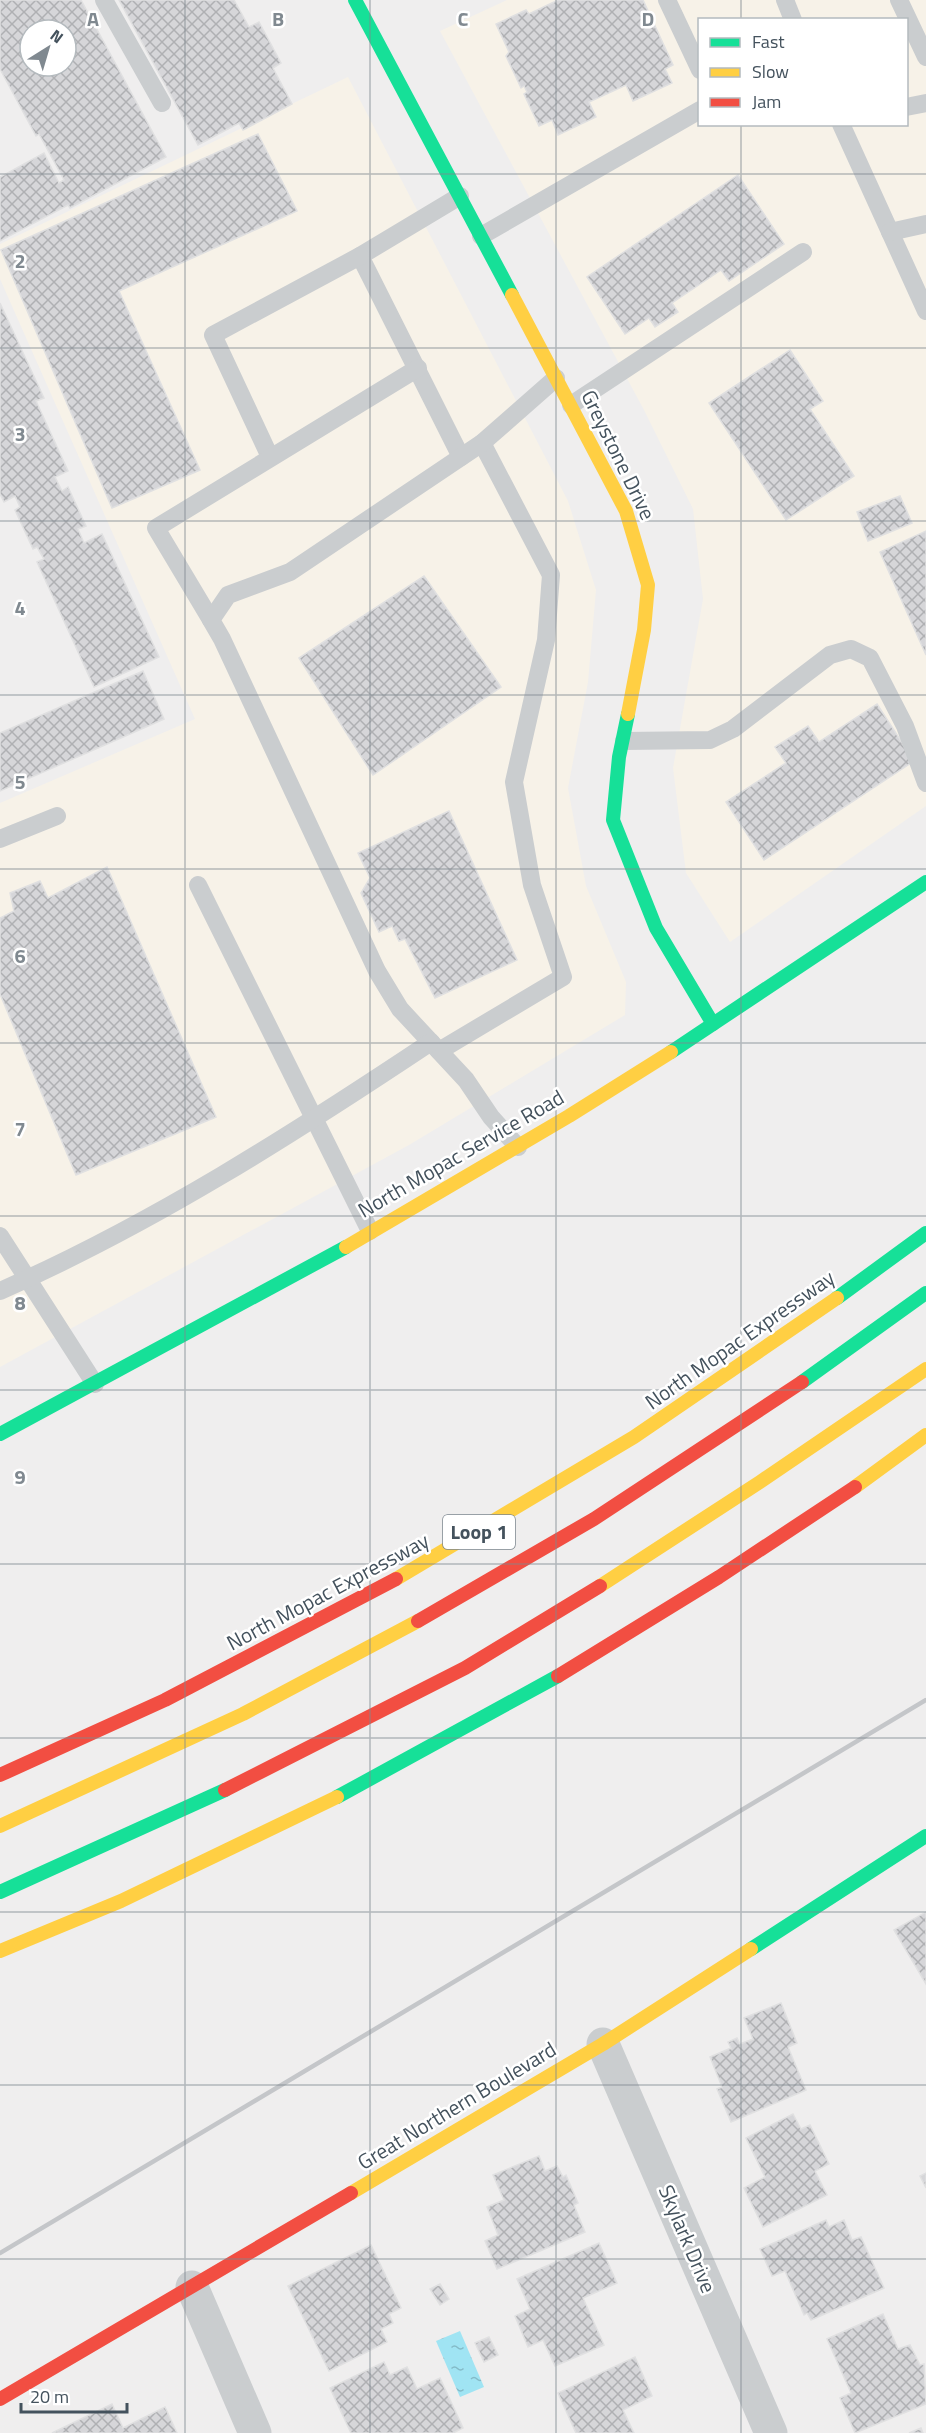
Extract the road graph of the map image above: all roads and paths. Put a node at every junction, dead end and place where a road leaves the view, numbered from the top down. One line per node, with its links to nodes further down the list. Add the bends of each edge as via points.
1 (104, 0): 12 (lane)
2 (378, 0): 6 (lane)
3 (668, 0): 11 (lane)
4 (784, 0): 7 (lane)
5 (899, 0): 8 (lane)
6 (357, 5): 17 (main road, Greystone Drive)
7 (792, 18)
8 (908, 18)
9 (908, 19): 10 (lane)
10 (926, 57)
11 (698, 68)
12 (162, 103)
13 (926, 103): 14 (lane)
14 (908, 107)
15 (698, 111): 20 (lane)
16 (842, 126): 19 (lane)
17 (460, 196): 20 (main road, Greystone Drive); 22 (lane)
18 (926, 224): 19 (lane)
19 (890, 232): 23 (lane)
20 (481, 236): 25 (main road, Greystone Drive)
21 (803, 252): 26 (lane)
22 (360, 256): 24 (lane); 29 (lane, via 213,335)
23 (926, 311)
24 (418, 368): 28 (lane); 29 (lane)
25 (556, 378): 26 (main road, Greystone Drive); 27 (lane)
26 (571, 405): 31 (main road, Greystone Drive, via 626,511 648,585)
27 (482, 443): 28 (lane); 38 (lane, via 551,575 546,640 514,782 532,885 563,977)
28 (461, 457): 30 (lane, via 290,572 228,595)
29 (270, 458): 30 (lane, via 156,528)
30 (211, 620): 38 (lane, via 376,971 400,1009)
31 (624, 741): 32 (lane, via 710,740 733,729 830,655 851,649 870,658 905,726); 37 (main road, Greystone Drive, via 613,820 656,928)
32 (926, 783)
33 (57, 816): 34 (lane)
34 (0, 839)
35 (926, 882): 37 (main road, North Mopac Service Road)
36 (198, 885): 39 (lane)
37 (713, 1024): 40 (main road, North Mopac Service Road)
38 (435, 1046): 39 (lane); 40 (lane)
39 (315, 1120): 41 (lane); 44 (lane, via 181,1200)
40 (518, 1147): 41 (main road, North Mopac Service Road)
41 (370, 1231): 48 (main road, North Mopac Service Road)
42 (926, 1233): 51 (main road, North Mopac Expressway / Loop 1, via 742,1367 433,1560 242,1662 65,1749)
43 (0, 1236): 44 (lane)
44 (27, 1279): 45 (lane); 48 (lane)
45 (0, 1291)
46 (926, 1293): 52 (main road, via 754,1415 447,1606 279,1696)
47 (926, 1369): 54 (main road, via 632,1566 475,1662 289,1759 110,1845)
48 (95, 1384): 49 (main road, North Mopac Service Road)
49 (0, 1434)
50 (926, 1435): 55 (main road, via 782,1536 510,1706 324,1805)
51 (0, 1775)
52 (0, 1826)
53 (926, 1836): 58 (main road, Great Northern Boulevard)
54 (0, 1892)
55 (58, 1930): 56 (main road); 57 (main road)
56 (0, 1951)
57 (0, 1965)
58 (603, 2044): 59 (main road, Great Northern Boulevard); 62 (street, Skylark Drive)
59 (192, 2287): 60 (main road, Great Northern Boulevard); 61 (street)
60 (0, 2399)
61 (255, 2433)
62 (771, 2433)

